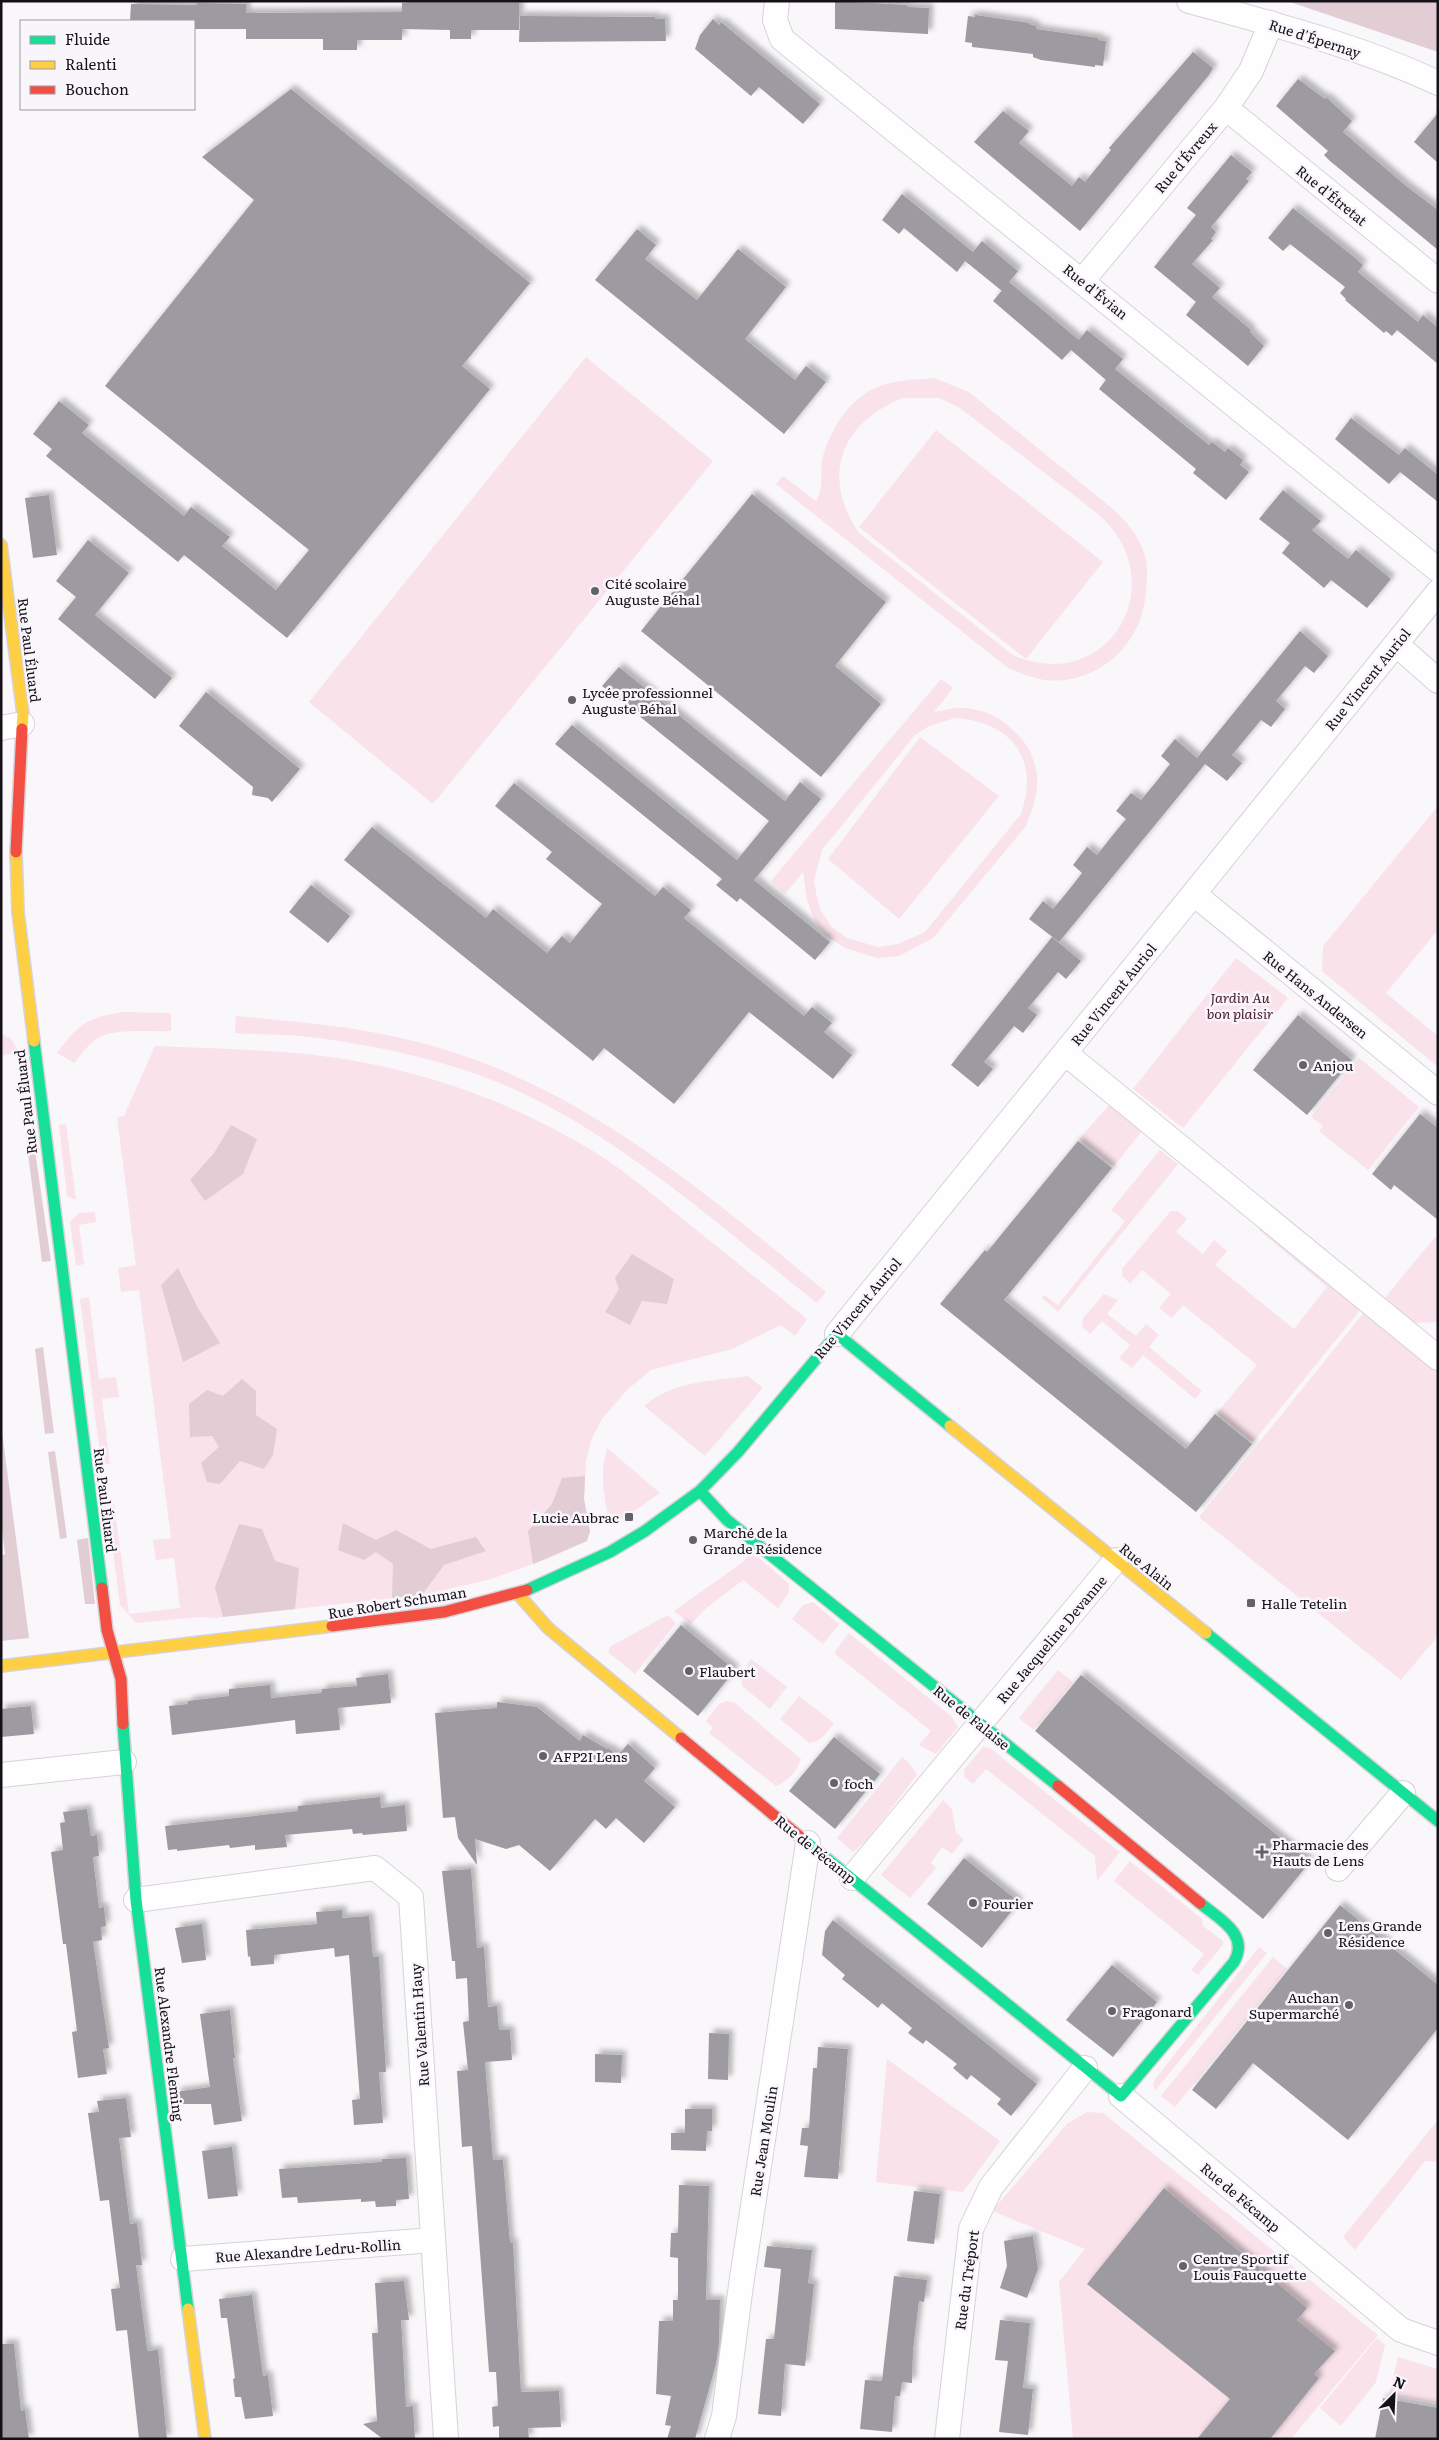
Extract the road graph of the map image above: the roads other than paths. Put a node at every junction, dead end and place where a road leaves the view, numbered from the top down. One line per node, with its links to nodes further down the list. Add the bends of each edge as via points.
1 (777, 1): 6 (street, Rue d'Évian, via 775,20 782,38)
2 (1189, 1): 3 (street, Rue d'Épernay)
3 (1271, 23): 4 (street, Rue d'Épernay, via 1353,50); 5 (street, Rue d'Évreux, via 1250,71)
4 (1438, 84)
5 (1226, 108): 6 (street, Rue d'Évreux); 7 (street, Rue d'Étretat)
6 (1082, 280): 9 (street, Rue d'Évian)
7 (1438, 281)
8 (1, 545): 13 (street, Rue Paul Éluard, via 23,714)
9 (1438, 570)
10 (1438, 592): 11 (street, Rue Vincent Auriol)
11 (1396, 644): 12 (street); 14 (street, Rue Vincent Auriol)
12 (1438, 681)
13 (12, 726): 23 (street, Rue Paul Éluard, via 18,912 104,1604)
14 (1194, 894): 15 (street, Rue Vincent Auriol); 16 (street, Rue Hans Andersen)
15 (1065, 1053): 17 (street, Rue Vincent Auriol); 18 (street)
16 (1438, 1093)
17 (837, 1334): 19 (street, Rue Vincent Auriol); 21 (street, Rue Alain)
18 (1438, 1358)
19 (786, 1395): 20 (street, Rue Robert Schuman)
20 (700, 1492): 22 (street, Rue Robert Schuman, via 610,1552); 25 (street, Rue de Falaise, via 727,1520)
21 (1116, 1560): 25 (street, Rue Jacqueline Devanne); 28 (street, Rue Alain)
22 (518, 1594): 23 (street, Rue Robert Schuman, via 406,1618); 30 (street, Rue de Fécamp, via 543,1624)
23 (113, 1652): 24 (street, Rue Robert Schuman); 26 (street, Rue Alexandre Fleming, via 120,1679)
24 (1, 1666)
25 (981, 1723): 32 (street, Rue Jacqueline Devanne); 35 (street, Rue de Falaise, via 1236,1933 1240,1945 1234,1962)
26 (124, 1762): 27 (street); 33 (street, Rue Alexandre Fleming)
27 (1, 1775)
28 (1403, 1793): 29 (street, Rue Alain); 31 (street)
29 (1438, 1821)
30 (808, 1842): 32 (street, Rue de Fécamp); 41 (street, Rue Jean Moulin, via 724,2416)
31 (1338, 1869)
32 (852, 1878): 34 (street, Rue de Fécamp)
33 (136, 1900): 36 (street, Rue Valentin Hauy, via 375,1868 411,1897); 37 (street, Rue Alexandre Fleming)
34 (1085, 2068): 35 (street, Rue de Fécamp); 42 (street, Rue du Tréport, via 991,2187 971,2229)
35 (1121, 2096): 38 (street, Rue de Fécamp, via 1401,2330)
36 (433, 2240): 37 (street, Rue Alexandre Ledru-Rollin); 40 (street, Rue Valentin Hauy)
37 (183, 2259): 39 (street, Rue Alexandre Fleming)
38 (1438, 2343)
39 (205, 2439)
40 (446, 2439)
41 (717, 2439)
42 (947, 2439)

